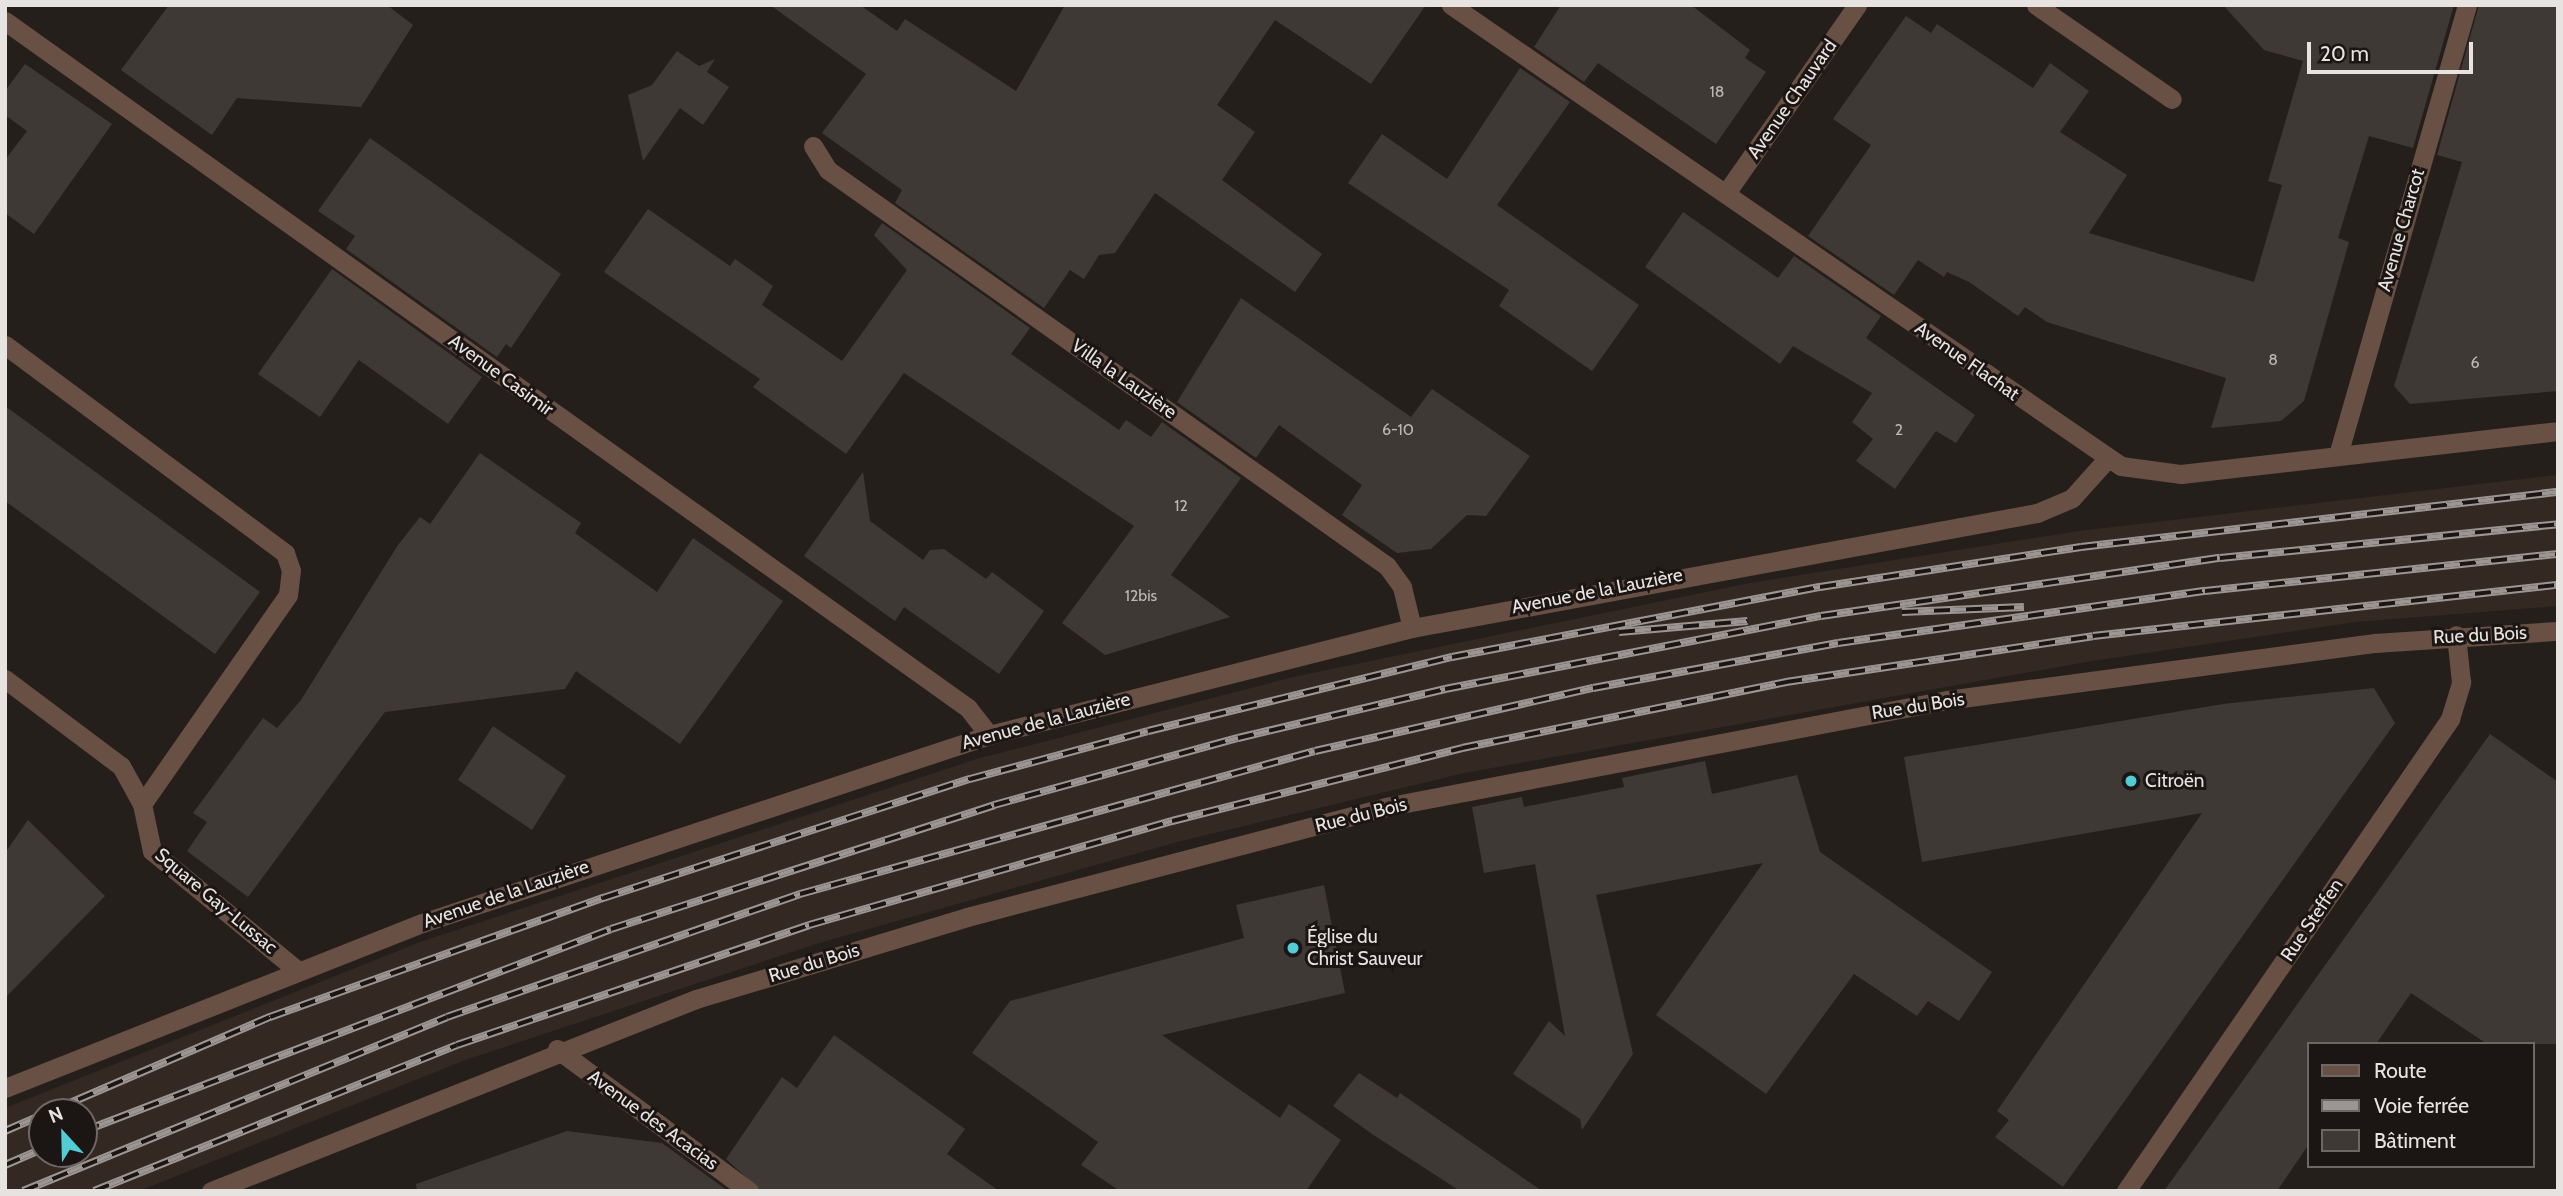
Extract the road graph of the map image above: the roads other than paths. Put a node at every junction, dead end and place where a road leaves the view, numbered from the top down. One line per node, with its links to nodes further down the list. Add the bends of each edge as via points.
1 (1451, 5): 8 (street, Avenue Flachat)
2 (1857, 5): 8 (street, Avenue Chauvard)
3 (2036, 5): 6 (street)
4 (2466, 5): 11 (street, Avenue Charcot)
5 (5, 21): 17 (street, Avenue Casimir, via 968,708)
6 (2172, 99)
7 (813, 146): 13 (street, Villa la Lauzière, via 828,170 1387,566 1402,587)
8 (1726, 193): 12 (street, Avenue Flachat)
9 (5, 345): 18 (street, via 285,552 291,570 288,595)
10 (2558, 430): 11 (street, Avenue Flachat)
11 (2338, 455): 12 (street, Avenue Flachat, via 2181,474 2138,471)
12 (2106, 459): 13 (street, Avenue de la Lauzière, via 2072,498 2037,513)
13 (1412, 628): 17 (street, Avenue de la Lauzière)
14 (2558, 631): 15 (street, Rue du Bois)
15 (2456, 635): 20 (street, Rue du Bois, via 1947,700 1385,807 967,918 696,999); 24 (street, Rue Steffen, via 2461,682 2450,719)
16 (5, 679): 18 (street, Square Gay-Lussac, via 121,766)
17 (989, 735): 19 (street, Avenue de la Lauzière, via 761,806)
18 (142, 804): 19 (street, Square Gay-Lussac, via 152,851)
19 (297, 970): 21 (street, Avenue de la Lauzière)
20 (557, 1049): 22 (street, Rue du Bois); 23 (street, Avenue des Acacias)
21 (5, 1088)
22 (211, 1191)
23 (749, 1191)
24 (2126, 1191)

